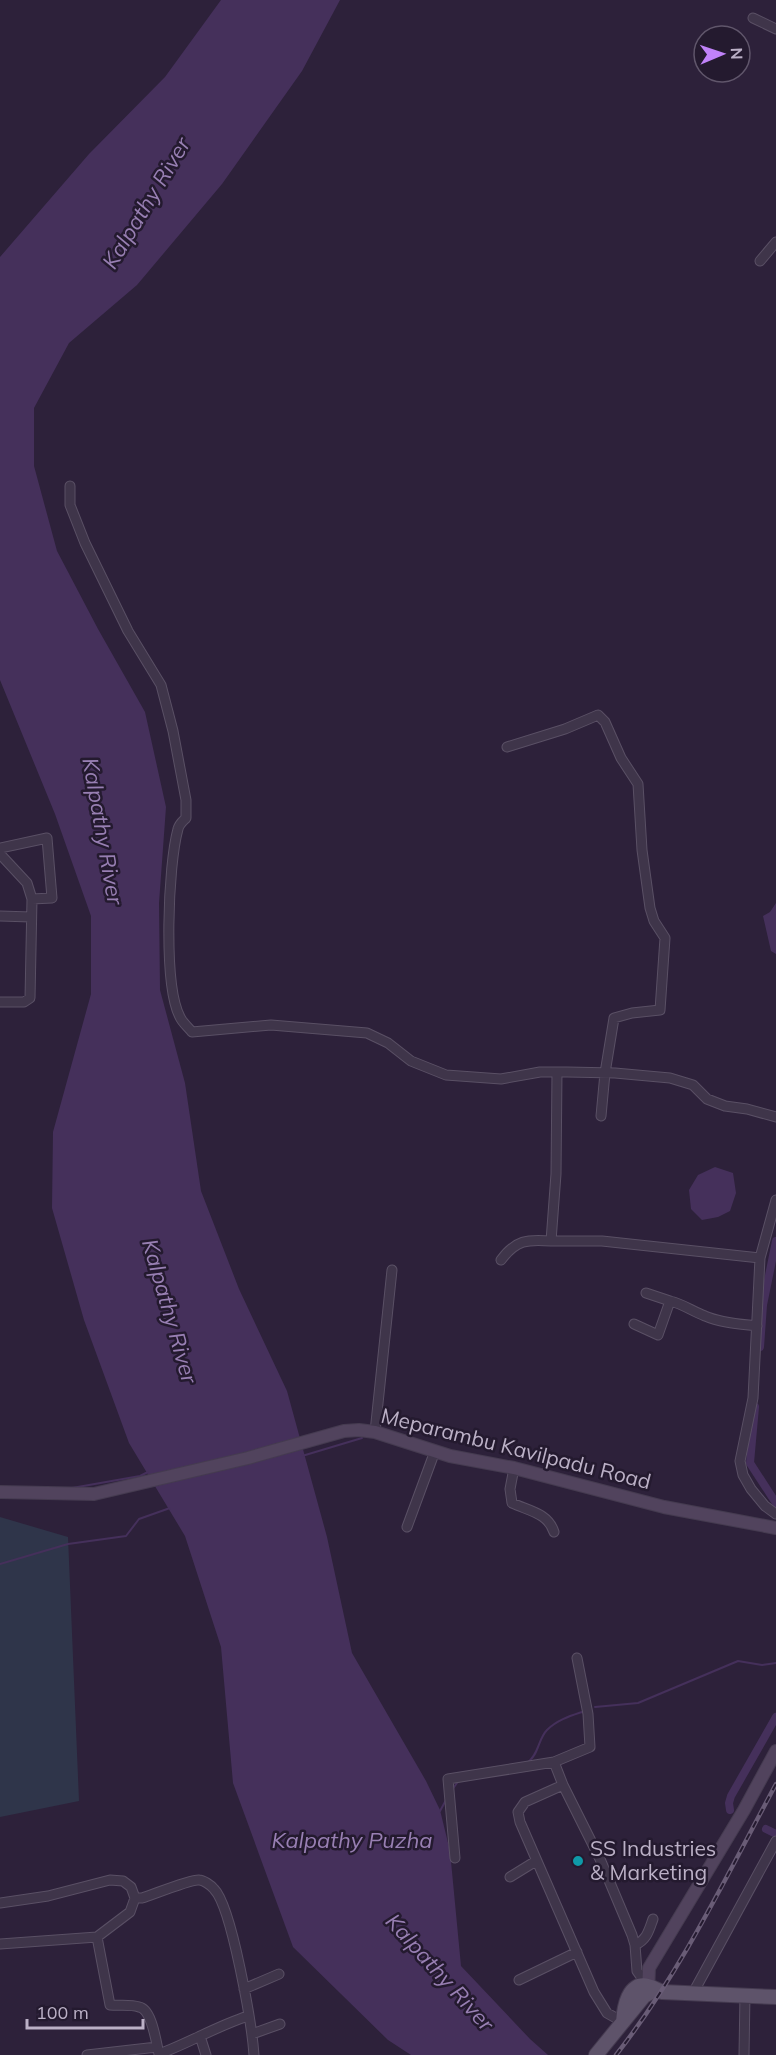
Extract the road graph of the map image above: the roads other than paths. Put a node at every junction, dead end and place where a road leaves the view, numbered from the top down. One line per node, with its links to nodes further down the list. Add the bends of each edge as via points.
1 (753, 18): 2 (street)
2 (776, 29)
3 (776, 242): 4 (street)
4 (760, 261)
5 (70, 486): 13 (street, via 70,505 85,543 128,631 160,685 173,731 186,818 178,826 171,877 169,959 180,1017 192,1032 271,1026 367,1033 411,1061 446,1075 501,1080)
6 (507, 747): 14 (street, via 598,715 638,784 650,908 665,938 660,1010 614,1018)
7 (0, 848): 9 (street, via 47,838 52,898)
8 (0, 854): 9 (street, via 27,883)
9 (32, 899): 11 (street)
10 (0, 916): 11 (street)
11 (31, 917): 12 (street, via 30,998 24,1002)
12 (0, 1002)
13 (557, 1072): 14 (street); 18 (street)
14 (605, 1073): 15 (street); 16 (street, via 670,1078 693,1085 707,1099 725,1106)
15 (601, 1116)
16 (776, 1117)
17 (776, 1200): 19 (street)
18 (551, 1241): 19 (street, via 602,1241); 20 (street, via 518,1243)
19 (760, 1258): 25 (street)
20 (501, 1260)
21 (392, 1270): 26 (street)
22 (646, 1293): 23 (street)
23 (670, 1301): 24 (street, via 658,1335); 25 (street, via 705,1316)
24 (634, 1324)
25 (757, 1326): 30 (street, via 753,1398 740,1461 751,1488)
26 (375, 1432): 27 (main road, Meparambu Kavilpadu Road); 29 (main road, Meparambu Kavilpadu Road, via 344,1431 94,1494)
27 (435, 1451): 28 (main road, Meparambu Kavilpadu Road); 31 (street)
28 (514, 1468): 32 (main road, Meparambu Kavilpadu Road, via 664,1507); 33 (street, via 512,1503 542,1515)
29 (0, 1492)
30 (776, 1514)
31 (407, 1527)
32 (776, 1528)
33 (554, 1532)
34 (577, 1658): 36 (street, via 590,1747)
35 (776, 1751): 52 (main road, via 649,1968)
36 (554, 1762): 37 (street); 39 (street, via 448,1779)
37 (563, 1785): 40 (street, via 525,1802 518,1812); 47 (street, via 600,1859)
38 (776, 1842): 53 (street)
39 (455, 1858)
40 (536, 1861): 41 (street); 48 (street)
41 (510, 1877)
42 (135, 1898): 43 (street, via 131,1887 123,1881 110,1880); 45 (street, via 130,1912); 51 (street, via 192,1880 201,1880 215,1889 232,1933)
43 (0, 1903)
44 (653, 1919): 47 (street, via 648,1935)
45 (97, 1937): 46 (street); 61 (street, via 110,2005 141,2007 146,2011)
46 (0, 1944)
47 (635, 1945): 52 (street, via 637,1971)
48 (577, 1952): 50 (street); 57 (street, via 607,2013)
49 (279, 1974): 51 (street)
50 (519, 1980)
51 (244, 1989): 56 (street)
52 (650, 1989): 53 (main road); 57 (main road, via 639,1987 629,1994)
53 (693, 1993): 54 (main road)
54 (745, 1994): 55 (main road); 66 (street)
55 (776, 1996)
56 (248, 2016): 59 (street); 60 (street)
57 (623, 2022): 65 (main road)
58 (280, 2024): 59 (street)
59 (252, 2034): 64 (street)
60 (200, 2036): 61 (street); 63 (street)
61 (158, 2052): 62 (street)
62 (87, 2055)
63 (206, 2055)
64 (254, 2055)
65 (596, 2055)
66 (744, 2055)

